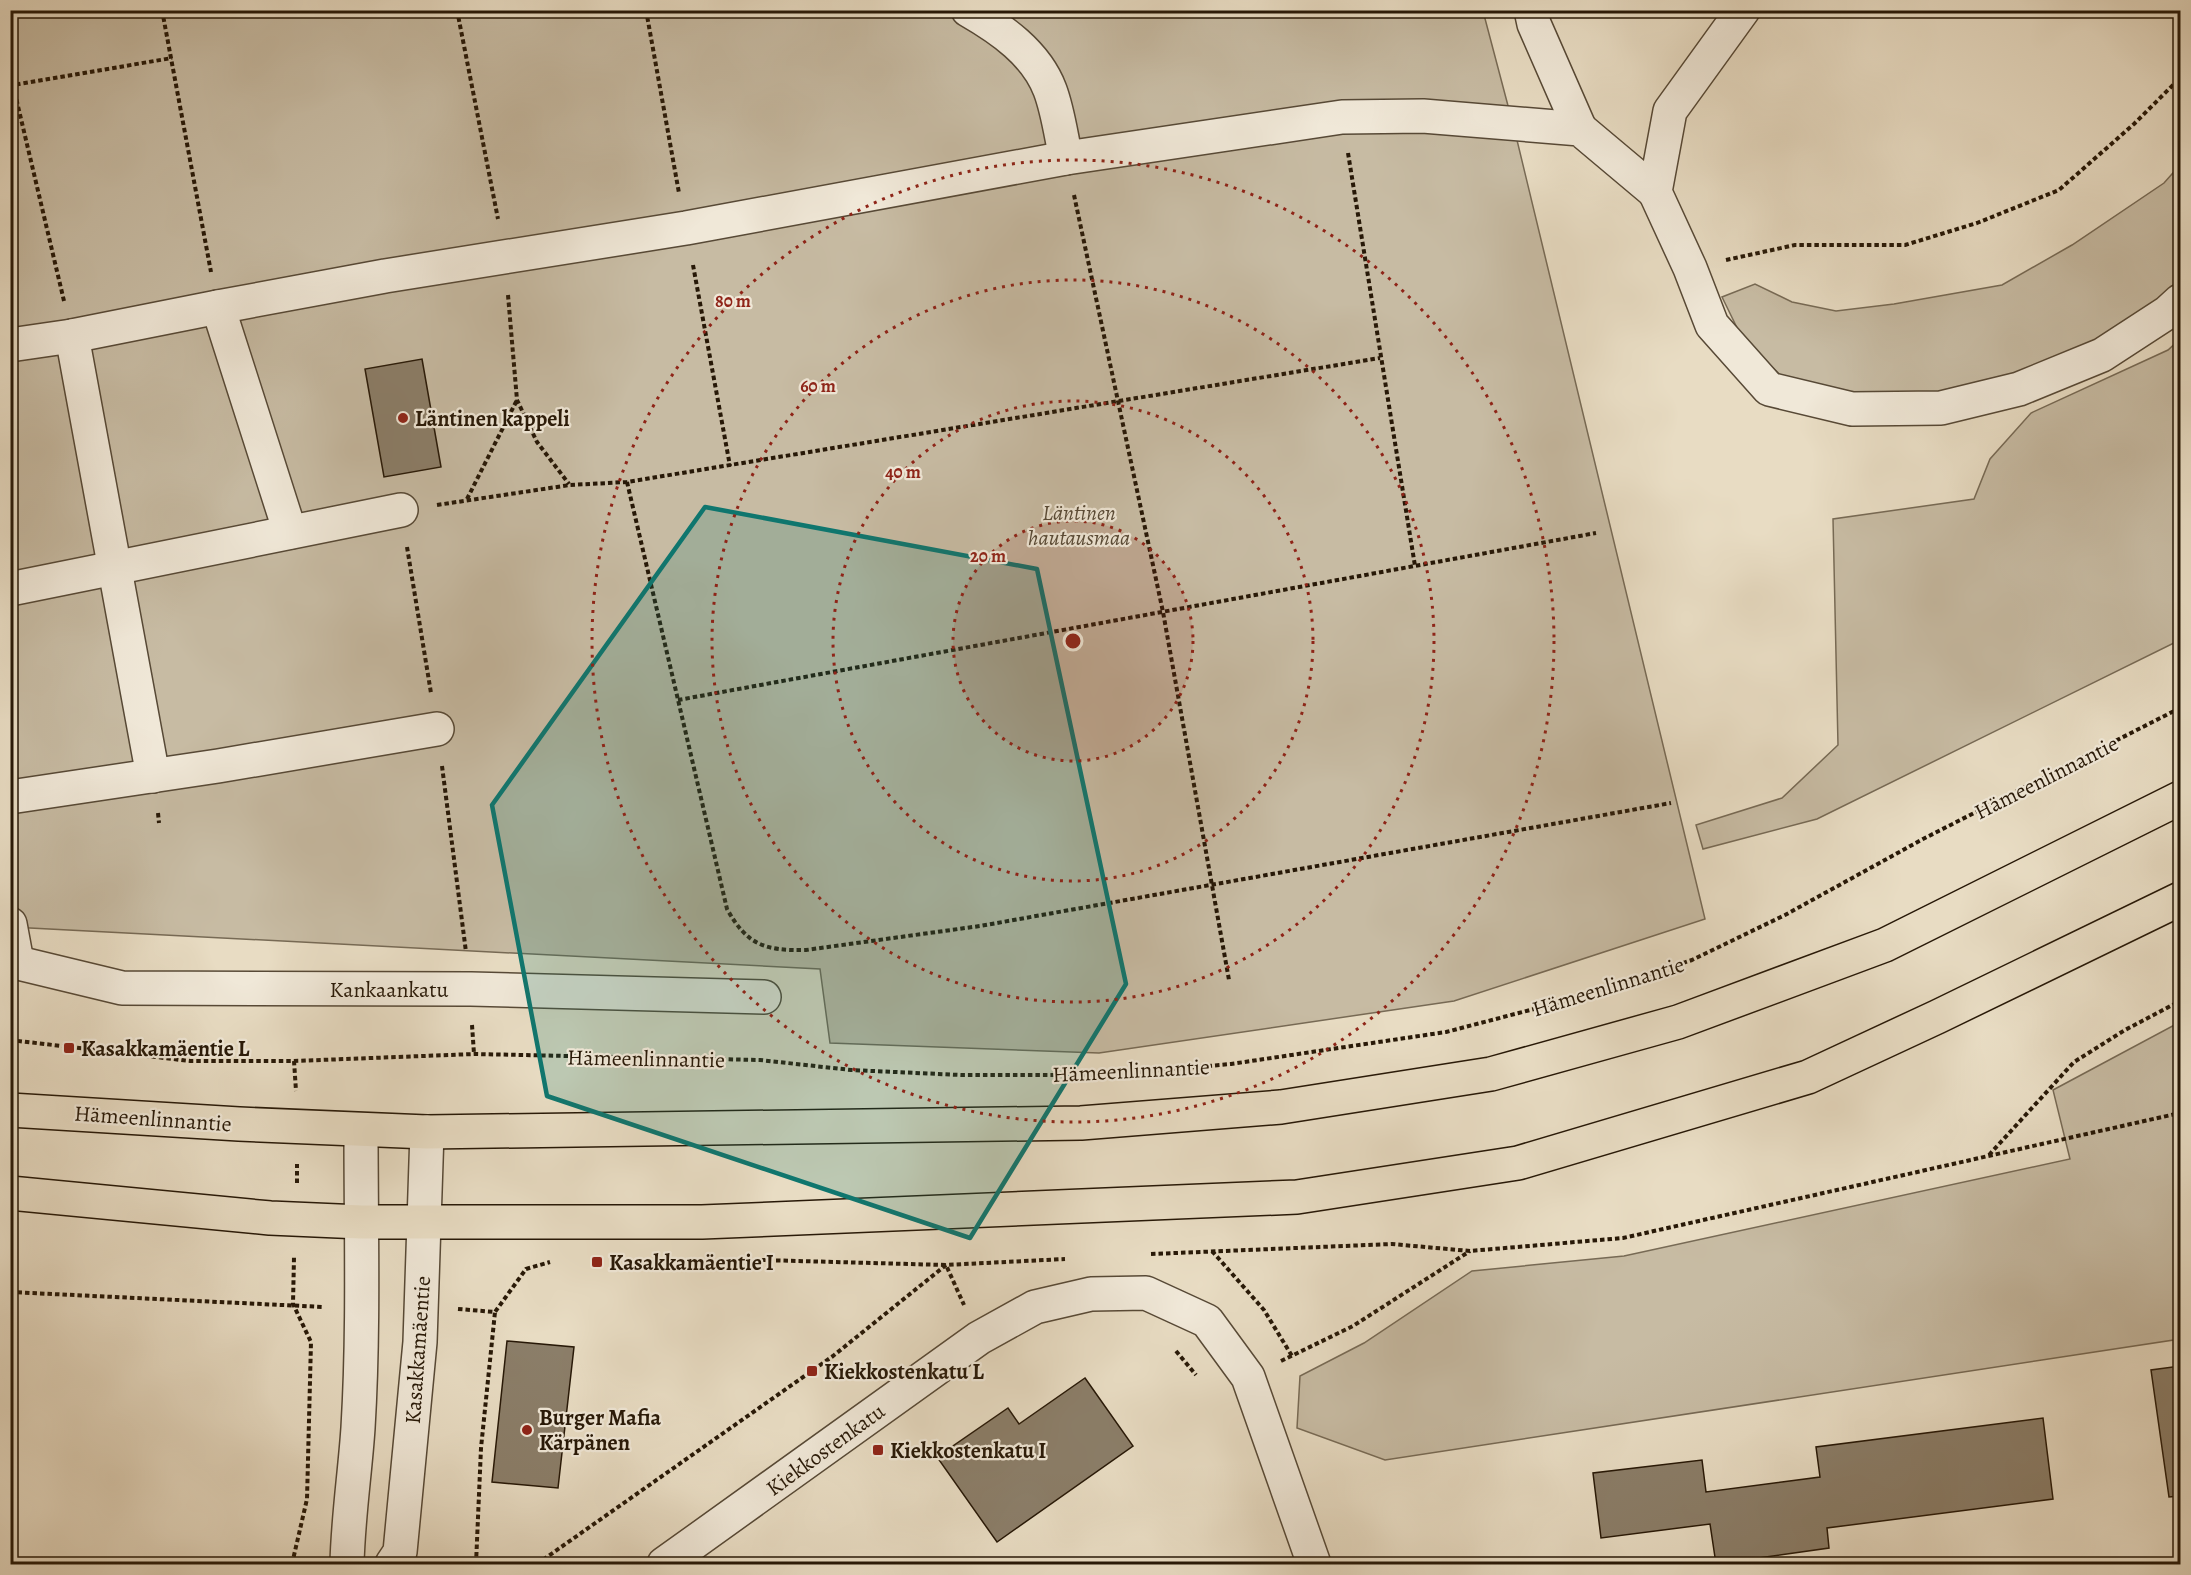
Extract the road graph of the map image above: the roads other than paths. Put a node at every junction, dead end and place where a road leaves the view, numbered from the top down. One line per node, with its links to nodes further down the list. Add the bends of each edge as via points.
1 (968, 10): 5 (street, via 1008,36 1035,63 1050,91)
2 (1532, 10): 4 (street, via 1534,24)
3 (1743, 10): 6 (street, via 1670,111)
4 (1580, 129): 5 (street, via 1423,116 1342,117); 6 (street)
5 (1066, 158): 8 (street, via 686,228 505,255)
6 (1655, 192): 7 (street, via 1712,325 1769,390 1852,409 1941,408 2019,389 2102,355)
7 (2181, 301)
8 (218, 307): 9 (street); 12 (street)
9 (72, 336): 10 (street); 13 (street)
10 (10, 345)
11 (401, 510): 12 (street)
12 (290, 532): 13 (street)
13 (115, 568): 14 (street); 16 (street)
14 (10, 589)
15 (437, 729): 16 (street)
16 (153, 776): 17 (street)
17 (10, 797)
18 (2181, 798): 25 (main road, Hämeenlinnantie, via 1885,945 1678,1022 1491,1074 1281,1107 1081,1123)
19 (2181, 899): 27 (main road, via 1808,1077 1518,1163 1297,1197 702,1222)
20 (10, 924): 21 (street, Kankaankatu)
21 (14, 961): 22 (street, Kankaankatu, via 122,988 471,989)
22 (764, 997)
23 (10, 1110): 24 (main road, Hämeenlinnantie)
24 (361, 1130): 25 (main road, Hämeenlinnantie); 28 (street)
25 (427, 1132): 27 (street, Kasakkamäentie)
26 (10, 1193): 28 (main road)
27 (423, 1221): 28 (main road); 30 (street, Kasakkamäentie, via 422,1307 400,1552)
28 (361, 1222): 29 (street, via 358,1428)
29 (347, 1564)
30 (392, 1564)
31 (664, 1564): 32 (street, Kiekkostenkatu, via 979,1338 1035,1307 1092,1294 1146,1293 1207,1321 1248,1377)
32 (1314, 1564)

